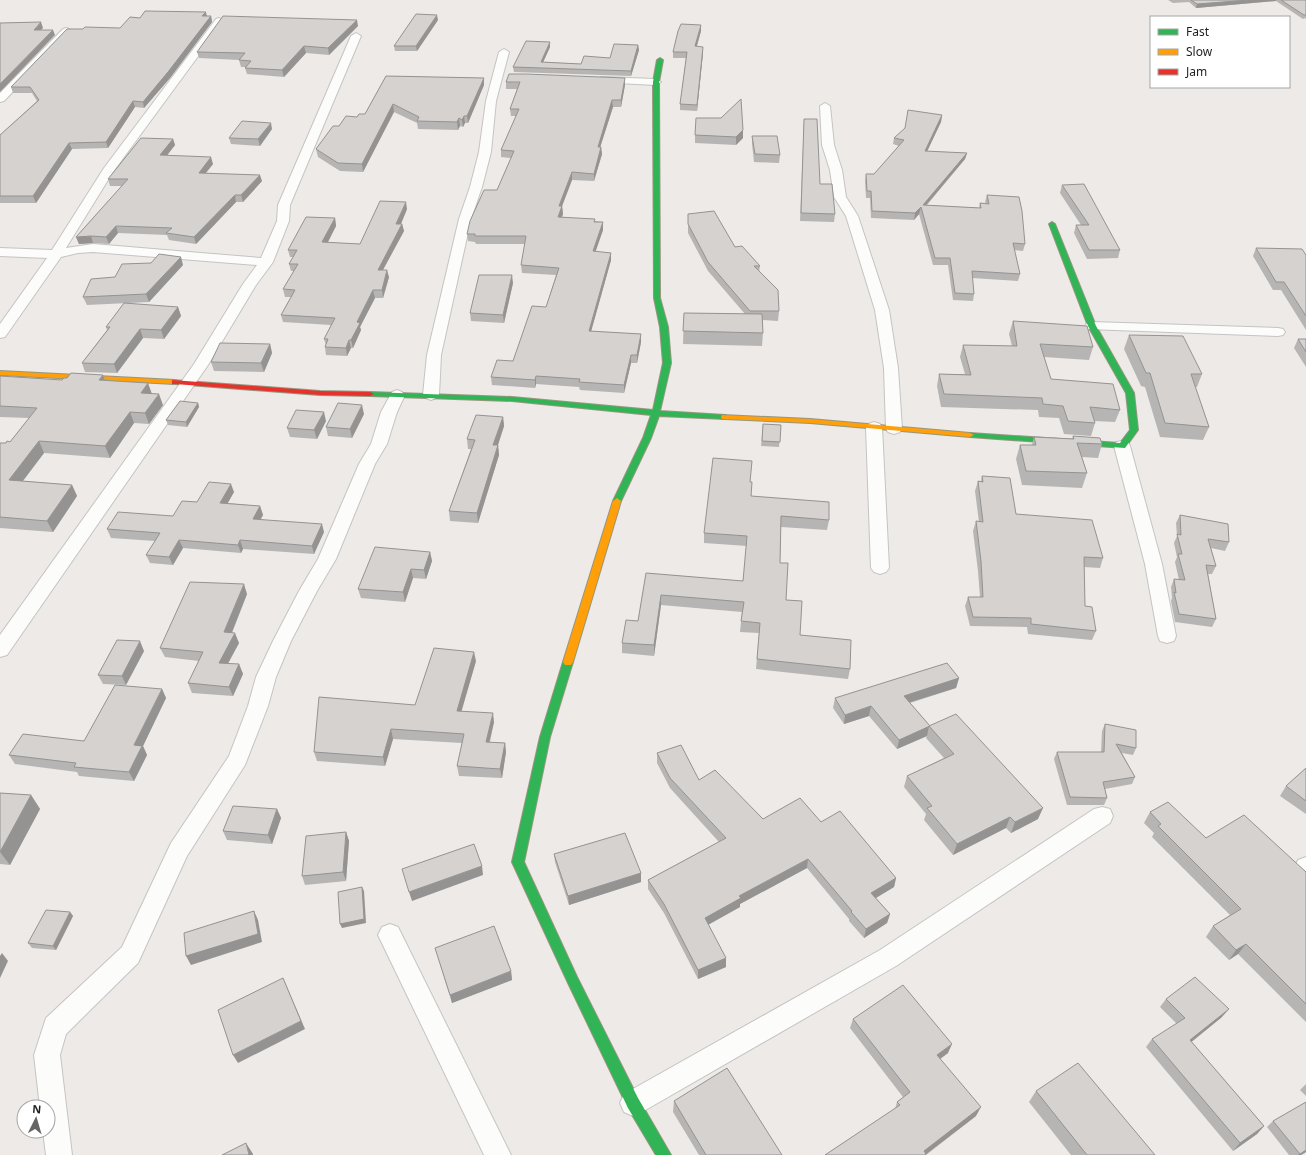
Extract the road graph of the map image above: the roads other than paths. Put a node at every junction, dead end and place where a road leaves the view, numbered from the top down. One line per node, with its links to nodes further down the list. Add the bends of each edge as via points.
1 (219, 21): 12 (street, via 108,171)
2 (66, 31): 8 (street)
3 (356, 36): 13 (street, via 284,205 278,236)
4 (504, 52): 19 (street, via 502,77 491,101 485,152 465,219 434,354)
5 (660, 60): 7 (street)
6 (588, 79): 7 (street)
7 (656, 82): 21 (street, via 657,298 664,327 667,363)
8 (0, 99)
9 (825, 106): 23 (street, via 828,145 836,170 840,197 852,216 882,310 891,368)
10 (1052, 224): 14 (street)
11 (0, 252): 12 (street)
12 (56, 254): 13 (street, via 93,248); 16 (street)
13 (266, 262): 18 (street)
14 (1092, 326): 15 (street); 24 (street, via 1130,392 1134,430)
15 (1278, 332)
16 (0, 334)
17 (0, 373): 18 (street)
18 (188, 382): 20 (street, via 320,393); 27 (street)
19 (431, 394): 20 (street); 21 (street)
20 (397, 395): 33 (street, via 379,444 367,464 327,559 295,616 266,677 238,760 179,850 130,955 55,1027 47,1055)
21 (656, 413): 22 (street); 32 (street, via 612,517 545,737 518,862)
22 (874, 427): 23 (street); 25 (street)
23 (894, 429): 24 (street)
24 (1122, 446): 26 (street, via 1144,522 1163,605)
25 (880, 568)
26 (1166, 636)
27 (0, 650)
28 (1102, 816): 32 (street, via 888,958)
29 (1306, 867): 30 (street)
30 (1306, 872)
31 (390, 935): 34 (street)
32 (633, 1103): 35 (street)
33 (59, 1155)
34 (498, 1155)
35 (664, 1155)

